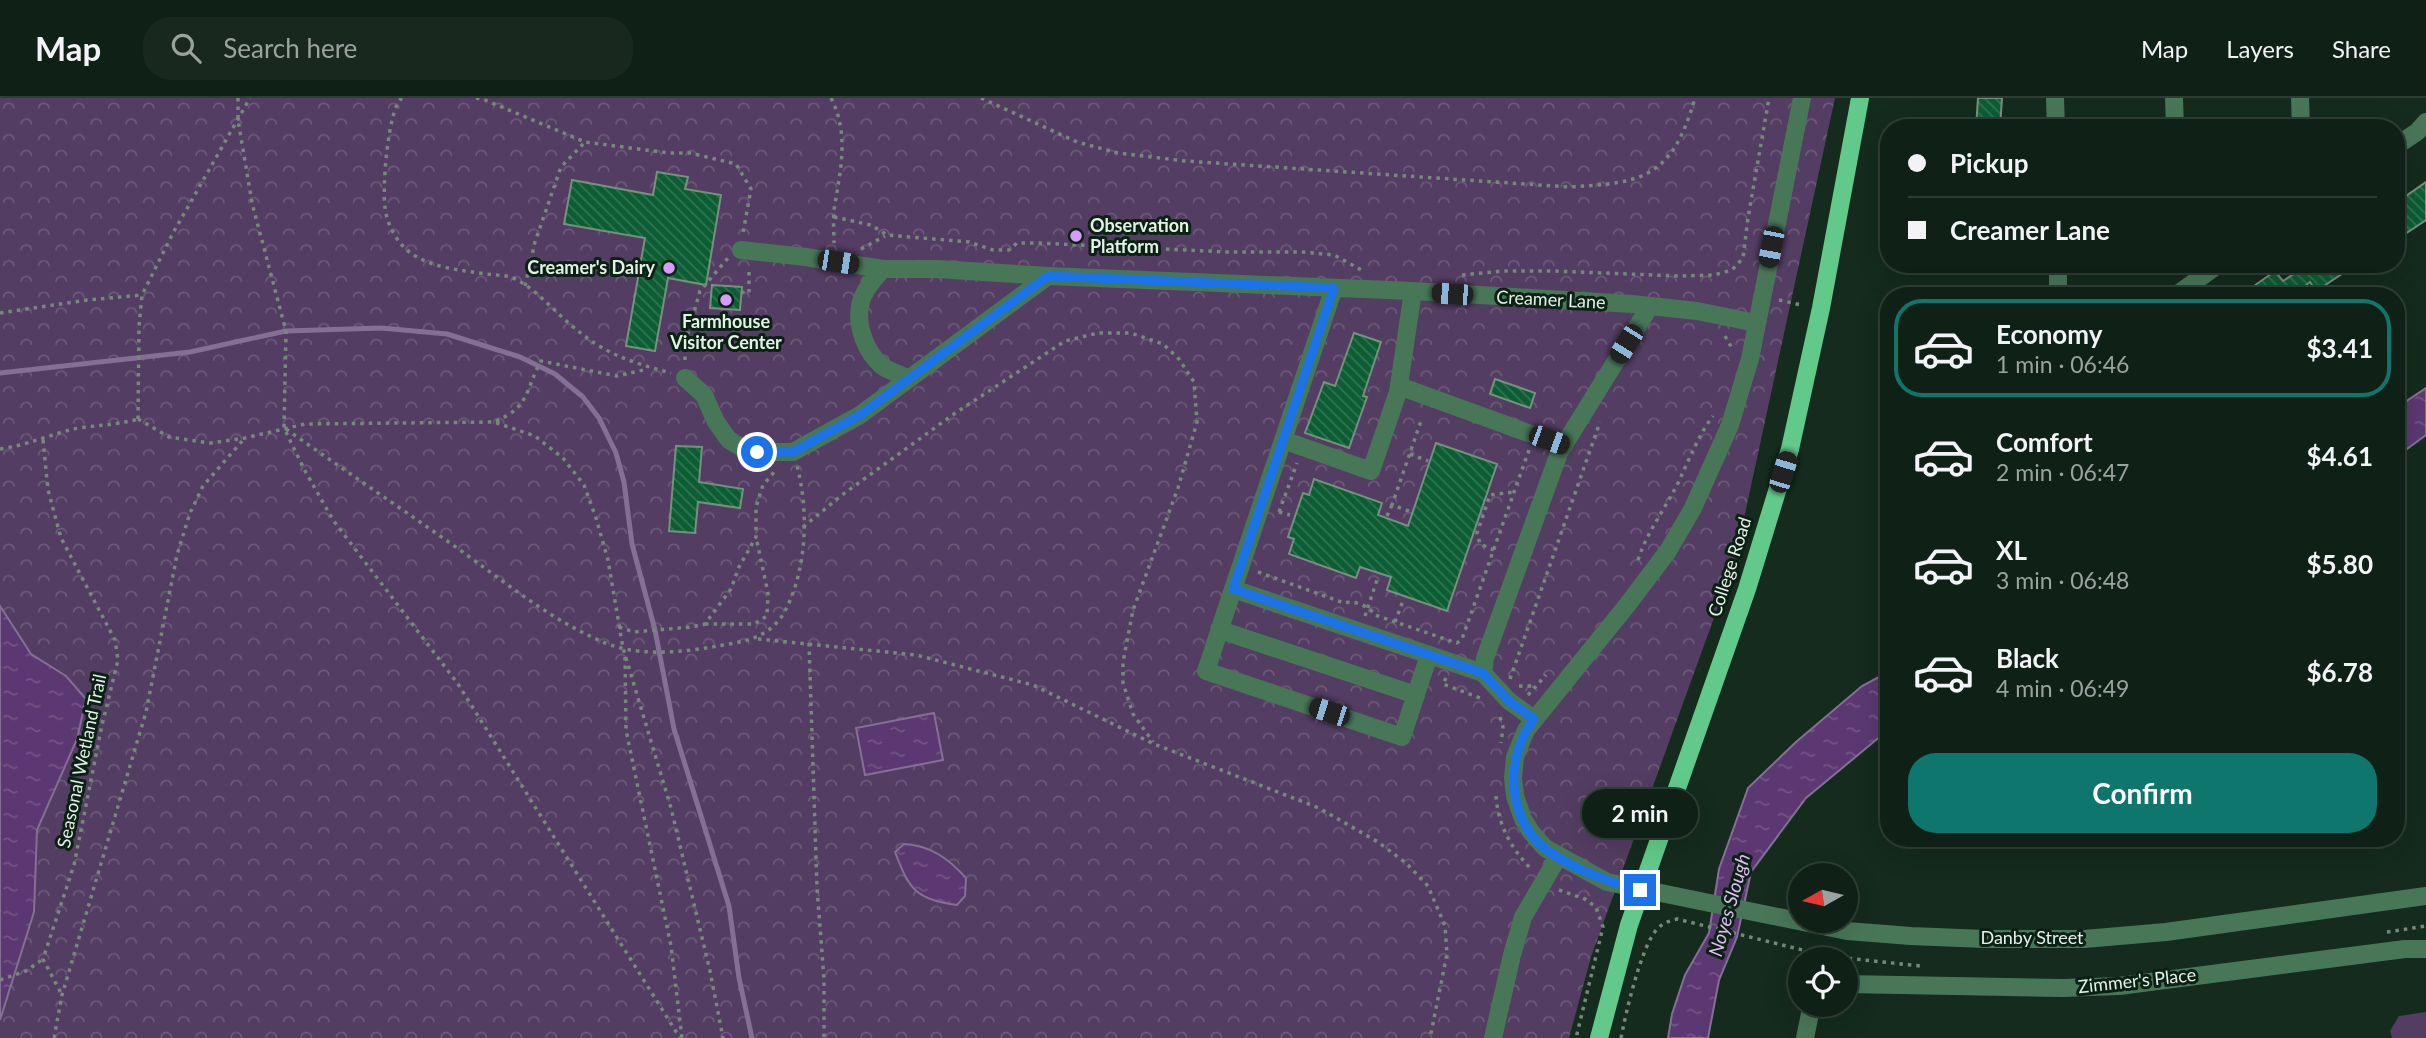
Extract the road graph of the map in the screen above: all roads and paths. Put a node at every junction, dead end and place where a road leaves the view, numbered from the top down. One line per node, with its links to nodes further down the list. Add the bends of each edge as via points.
1 (238, 98): 17 (path)
2 (250, 98): 17 (path)
3 (402, 98): 29 (path, via 389,130 384,206 391,229 421,260 511,277)
4 (476, 98): 20 (path)
5 (831, 98): 21 (path, via 843,142)
6 (981, 98): 7 (path, via 1077,142 1118,153 1569,187 1634,180 1656,169 1686,127)
7 (1695, 98)
8 (1769, 98): 28 (path, via 1744,258 1732,270 1679,276 1503,271)
9 (1802, 98): 37 (street)
10 (1860, 98): 95 (main road, College Road, via 1790,449 1747,589)
11 (2055, 98): 14 (street)
12 (2174, 98): 15 (street)
13 (2300, 98): 16 (street)
14 (2056, 119)
15 (2175, 119)
16 (2301, 119)
17 (238, 120): 34 (path); 49 (path, via 252,203 286,331)
18 (2426, 122): 19 (street)
19 (2405, 140)
20 (585, 142): 22 (path, via 690,153 736,164 751,189); 29 (path, via 561,166)
21 (834, 217): 23 (path); 25 (path, via 871,225 887,235 970,242 993,250 1038,243 1302,252 1334,255)
22 (746, 250): 23 (street, Creamer Lane); 33 (path, via 748,293); 41 (path, via 730,256 700,291 685,344)
23 (838, 262): 24 (street, Creamer Lane)
24 (883, 269): 27 (street, Creamer Lane); 42 (street, via 860,304 860,327 868,349 883,366)
25 (1367, 273)
26 (2207, 273): 30 (street)
27 (1048, 276): 31 (street, Creamer Lane); 42 (street)
28 (1451, 277)
29 (525, 286): 40 (path, via 608,353)
30 (2187, 287)
31 (1334, 288): 32 (street, Creamer Lane); 53 (street)
32 (1413, 291): 35 (street, Creamer Lane); 43 (street)
33 (741, 292)
34 (142, 295): 36 (path); 47 (path)
35 (1650, 306): 37 (street, Creamer Lane); 54 (street)
36 (0, 313)
37 (1756, 323): 91 (street, via 1730,425 1693,508 1668,551)
38 (1719, 331): 39 (path, via 1728,338)
39 (1734, 359)
40 (649, 369): 41 (path); 48 (path, via 617,376 541,361 514,414)
41 (685, 377): 57 (street, via 704,395 729,440 757,452)
42 (907, 379): 57 (street, via 860,415)
43 (1399, 386): 50 (street); 55 (street, via 1371,471)
44 (1717, 411): 71 (path, via 1703,429)
45 (1603, 413): 88 (path, via 1510,678 1511,685)
46 (1422, 418): 58 (path)
47 (138, 419): 51 (path, via 169,437 210,443); 52 (path, via 78,428)
48 (494, 422): 49 (path); 78 (path, via 535,436 563,458 584,485 608,560)
49 (284, 428): 51 (path); 83 (path, via 540,607 604,643); 105 (path, via 333,520 458,684)
50 (1535, 435): 54 (street); 60 (path)
51 (245, 438): 102 (path, via 203,486 190,513 177,555 146,712)
52 (43, 440): 56 (path); 99 (path, Seasonal Wetland Trail, via 48,490 61,538 116,640 118,660 74,865)
53 (1283, 440): 55 (street); 73 (street)
54 (1564, 446): 87 (street)
55 (1303, 447): 63 (path)
56 (0, 449)
57 (793, 452): 67 (path, via 804,490); 68 (path, via 763,485 756,507)
58 (1410, 454): 59 (path); 61 (path)
59 (1428, 461)
60 (1514, 492): 69 (path); 69 (path, via 1490,495 1478,533 1480,544)
61 (1392, 505): 62 (path); 65 (path)
62 (1409, 511)
63 (1279, 512): 64 (path); 66 (path)
64 (1290, 515)
65 (1387, 516)
66 (1275, 524)
67 (803, 527): 81 (path, via 801,562 791,599 779,621); 93 (path, via 954,414 1065,341 1098,332 1131,333 1163,344 1180,359 1194,382 1197,422 1133,610 1123,662 1133,714)
68 (756, 537): 77 (path, via 731,589); 77 (path, via 768,593 767,616 754,624)
69 (1494, 550): 76 (path, via 1457,643)
70 (1262, 561): 75 (path, via 1257,573)
71 (1637, 562)
72 (1377, 580): 75 (path)
73 (1233, 589): 79 (street); 80 (street)
74 (1404, 598): 76 (path)
75 (1367, 607): 76 (path); 80 (path)
76 (1395, 622)
77 (705, 624): 78 (path, via 634,632)
78 (620, 627): 83 (path)
79 (1220, 629): 89 (street); 89 (street, via 1206,671 1402,737)
80 (1360, 632): 85 (street)
81 (757, 639): 82 (path); 83 (path, via 661,652)
82 (809, 643): 93 (path, via 916,655 1033,685); 107 (path)
83 (623, 648): 84 (path)
84 (625, 653): 105 (path, via 626,730 671,946); 106 (path, via 671,808)
85 (1429, 655): 87 (street); 89 (street)
86 (1553, 668): 88 (path)
87 (1483, 673): 90 (street)
88 (1535, 686): 90 (path)
89 (1416, 695)
90 (1519, 708): 91 (street); 92 (path)
91 (1534, 719): 94 (street, via 1515,757 1515,796 1531,832)
92 (1503, 727)
93 (1154, 744): 108 (path, via 1319,807 1378,842 1428,886 1445,926 1447,954)
94 (1558, 857): 95 (street, via 1608,881); 109 (street, via 1523,917)
95 (1640, 890): 96 (street, Danby Street, via 1847,931 1985,939 2166,933); 110 (main road, College Road)
96 (2426, 896)
97 (1765, 939): 111 (path, via 1677,919 1665,923 1646,949)
98 (2426, 949): 101 (street, Zimmer's Place, via 2119,986)
99 (43, 959): 100 (path); 102 (path)
100 (0, 980)
101 (1858, 984)
102 (62, 995): 104 (path)
103 (1809, 1017): 112 (street)
104 (54, 1038)
105 (681, 1038)
106 (723, 1038)
107 (824, 1038)
108 (1430, 1038)
109 (1493, 1038)
110 (1599, 1038)
111 (1621, 1038)
112 (1805, 1038)

